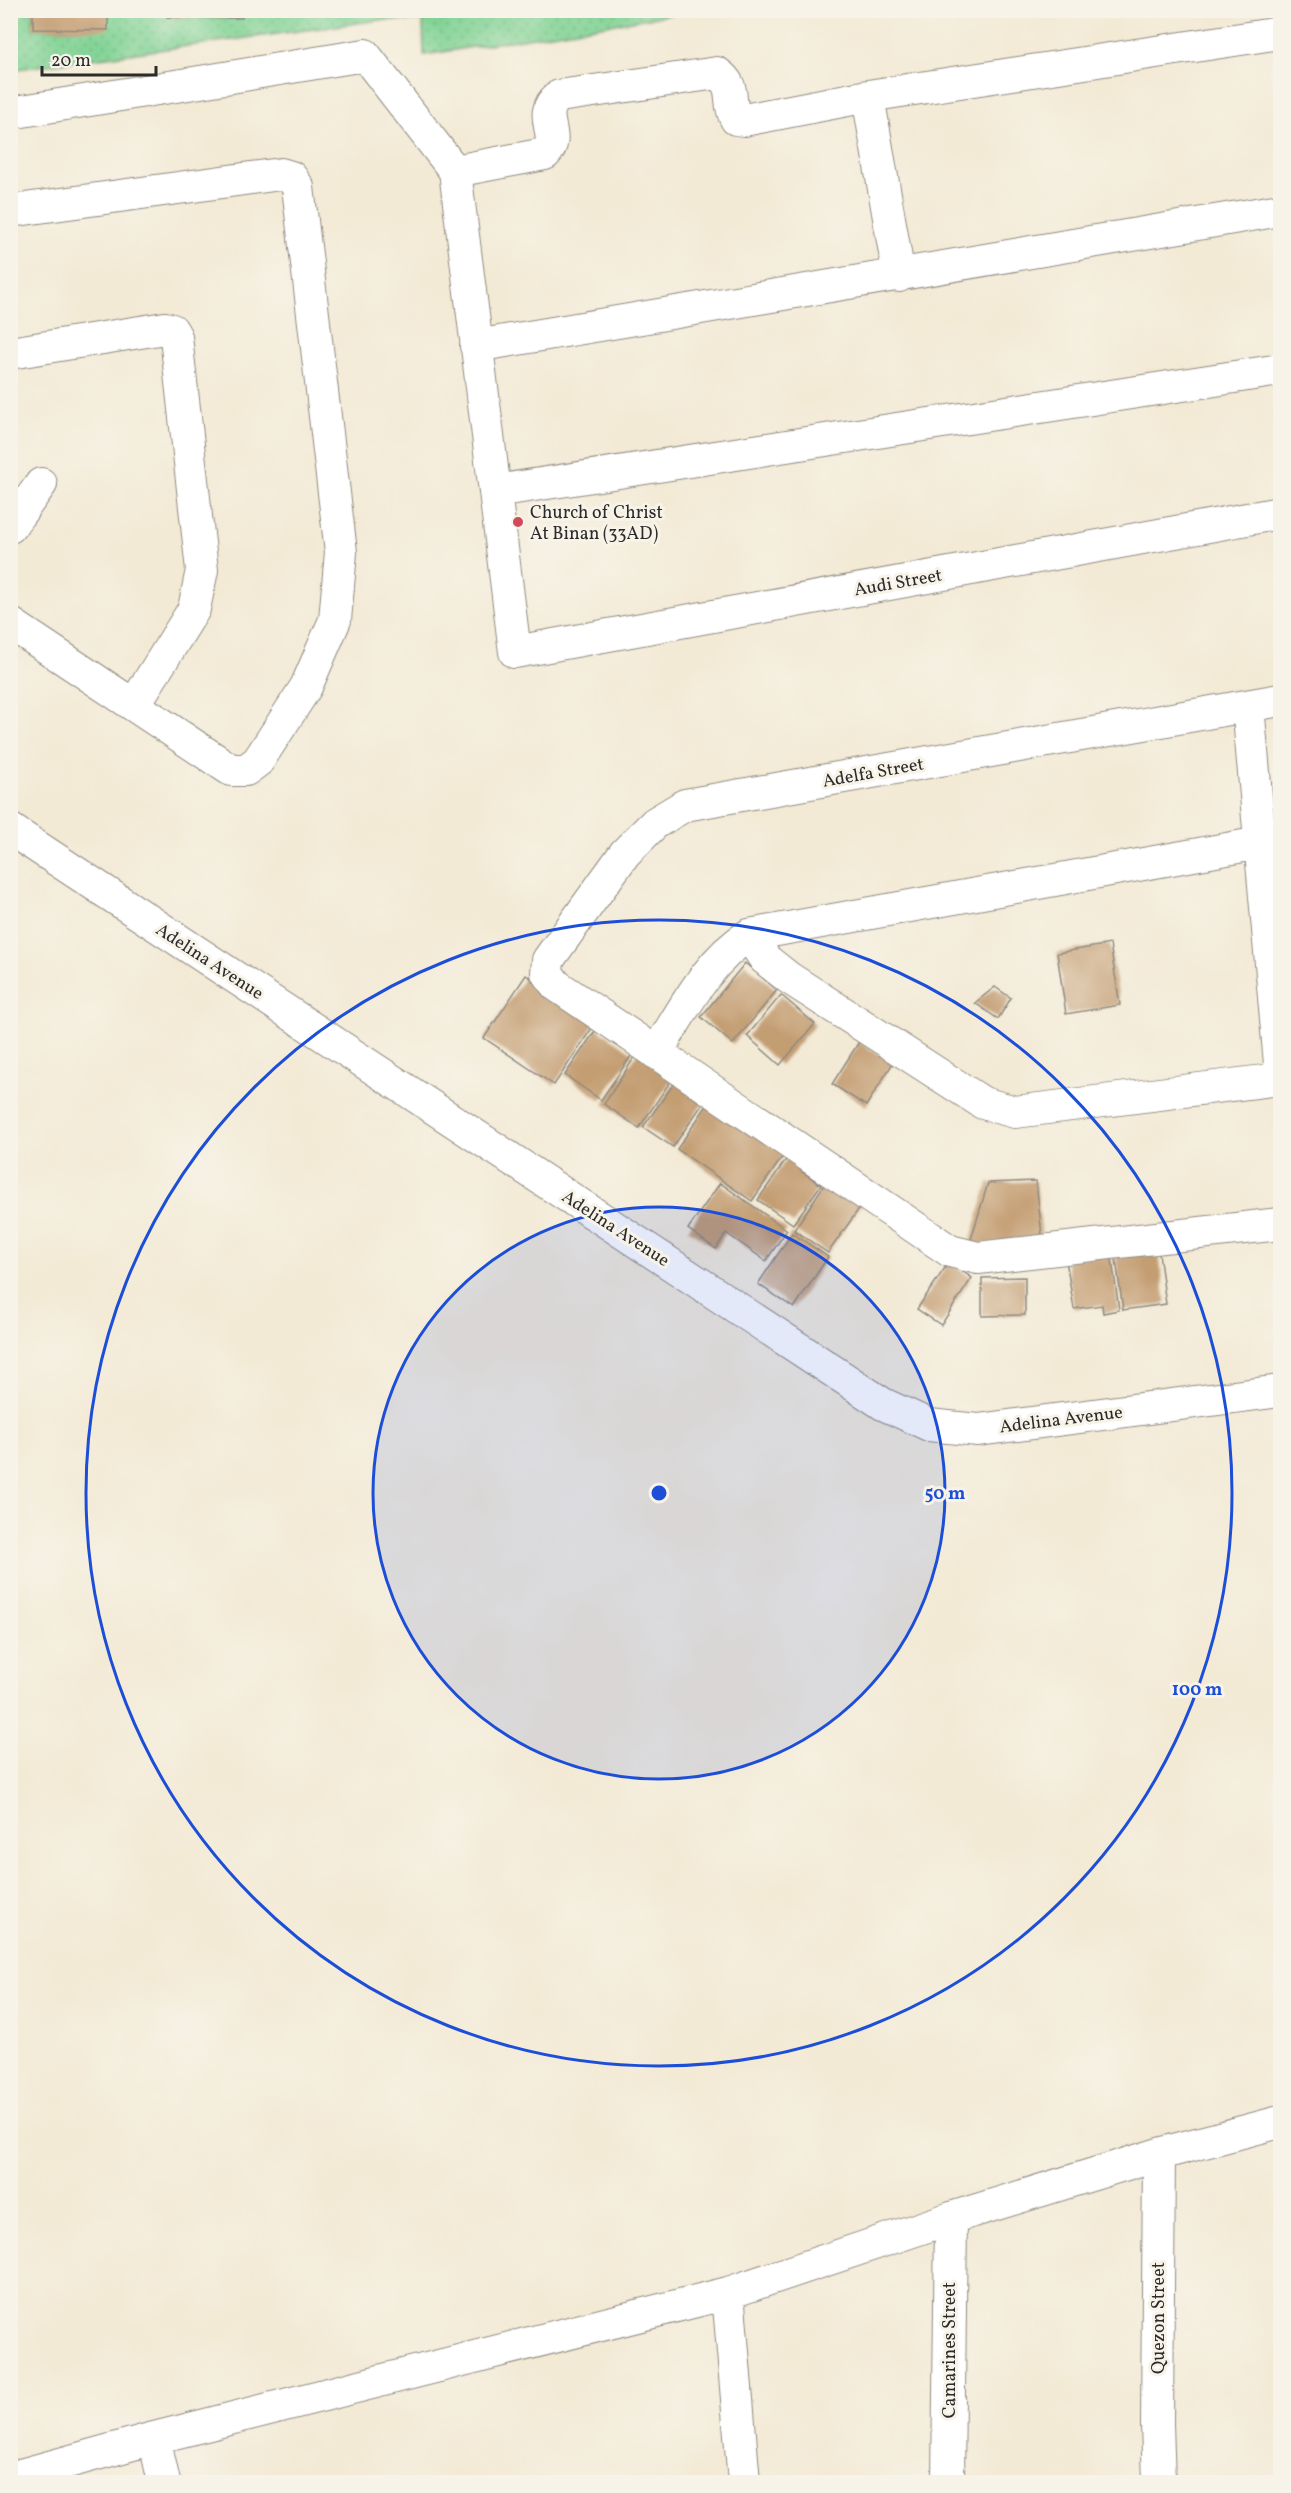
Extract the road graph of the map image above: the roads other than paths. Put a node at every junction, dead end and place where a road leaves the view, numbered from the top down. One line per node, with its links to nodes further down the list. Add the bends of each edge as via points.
1 (1281, 33): 2 (street)
2 (868, 96): 4 (street, via 744,120 736,119 727,80 717,73 559,96 547,111 552,139 545,154); 7 (street)
3 (10, 113): 4 (street, via 365,55)
4 (455, 171): 8 (street)
5 (10, 210): 17 (street, via 281,174 291,177 298,187 341,552 334,620 306,687 258,761 246,770 231,770)
6 (1281, 210): 7 (street)
7 (899, 276): 8 (street)
8 (476, 346): 12 (street)
9 (10, 353): 17 (street, via 165,328 176,337 202,570 194,609)
10 (1281, 370): 12 (street)
11 (41, 484): 14 (street)
12 (495, 491): 13 (street, Audi Street, via 515,652)
13 (1281, 513)
14 (10, 527)
15 (10, 623): 17 (street)
16 (1281, 700): 18 (street, Adelfa Street)
17 (134, 705)
18 (1248, 706): 20 (street); 22 (street, Adelfa Street, via 685,806 655,823 625,853 548,960 547,973 556,985)
19 (10, 829): 26 (street, Adelina Avenue, via 873,1398 930,1425 978,1430)
20 (1260, 843): 21 (street); 23 (street)
21 (749, 935): 22 (street, via 714,962); 24 (street, via 765,959 789,978 983,1103 1015,1112)
22 (656, 1053): 25 (street, via 950,1251 978,1258)
23 (1281, 1064)
24 (1281, 1079)
25 (1281, 1224)
26 (1281, 1391)
27 (1281, 2122): 28 (street)
28 (1159, 2154): 29 (street); 36 (street, Quezon Street)
29 (951, 2218): 30 (street); 35 (street, Camarines Street)
30 (728, 2293): 31 (street); 34 (street)
31 (154, 2438): 32 (street); 33 (street)
32 (10, 2478)
33 (164, 2482)
34 (744, 2482)
35 (948, 2482)
36 (1159, 2482)

